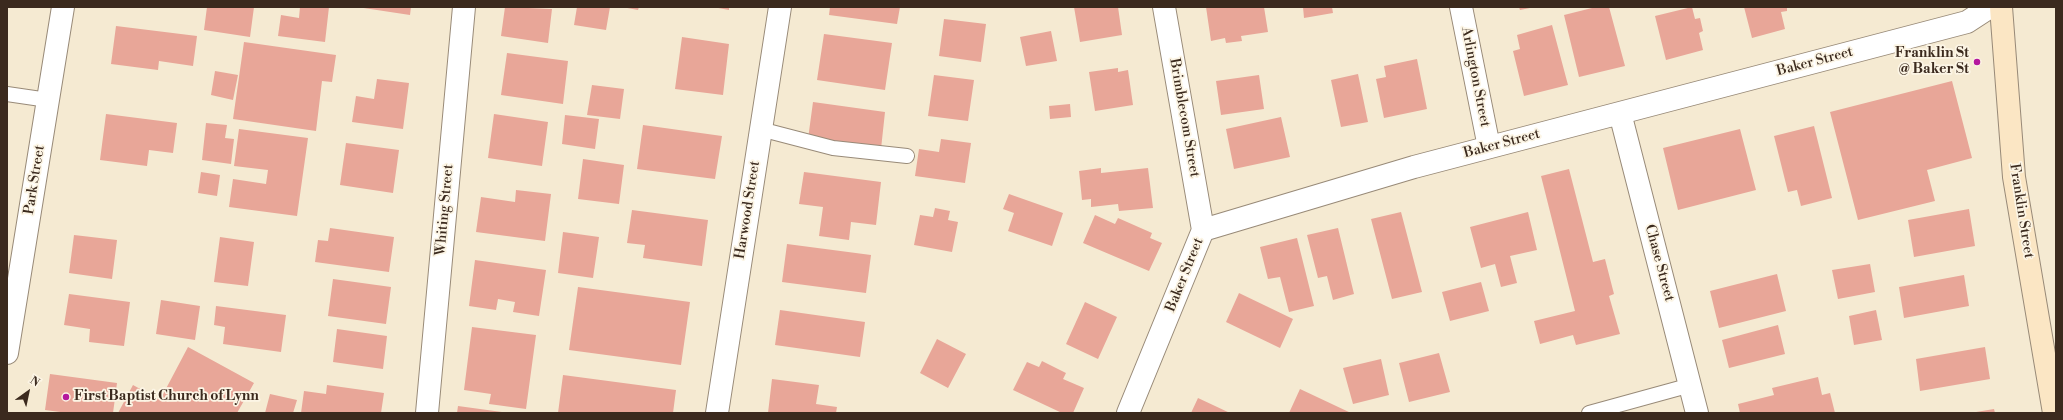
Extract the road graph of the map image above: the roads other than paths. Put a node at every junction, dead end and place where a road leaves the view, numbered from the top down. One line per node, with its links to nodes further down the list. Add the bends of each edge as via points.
1 (63, 7): 9 (street, Park Street)
2 (464, 7): 17 (street, Whiting Street)
3 (780, 7): 11 (street, Harwood Street)
4 (1164, 7): 14 (street, Brimblecom Street)
5 (1461, 7): 12 (street, Arlington Street)
6 (1990, 7): 10 (street, Baker Street, via 1967,22)
7 (2001, 7): 22 (main road, Franklin Street, via 2014,177)
8 (7, 94): 9 (lane)
9 (48, 100): 15 (street, Park Street)
10 (1620, 113): 12 (street, Baker Street); 16 (street, Chase Street)
11 (760, 129): 13 (lane, via 833,148); 18 (street, Harwood Street)
12 (1489, 147): 14 (street, Baker Street)
13 (908, 156)
14 (1203, 230): 19 (street, Baker Street)
15 (7, 353)
16 (1691, 385): 20 (lane); 21 (street, Chase Street)
17 (428, 413)
18 (717, 413)
19 (1128, 413)
20 (1589, 413)
21 (1698, 413)
22 (2054, 413)

